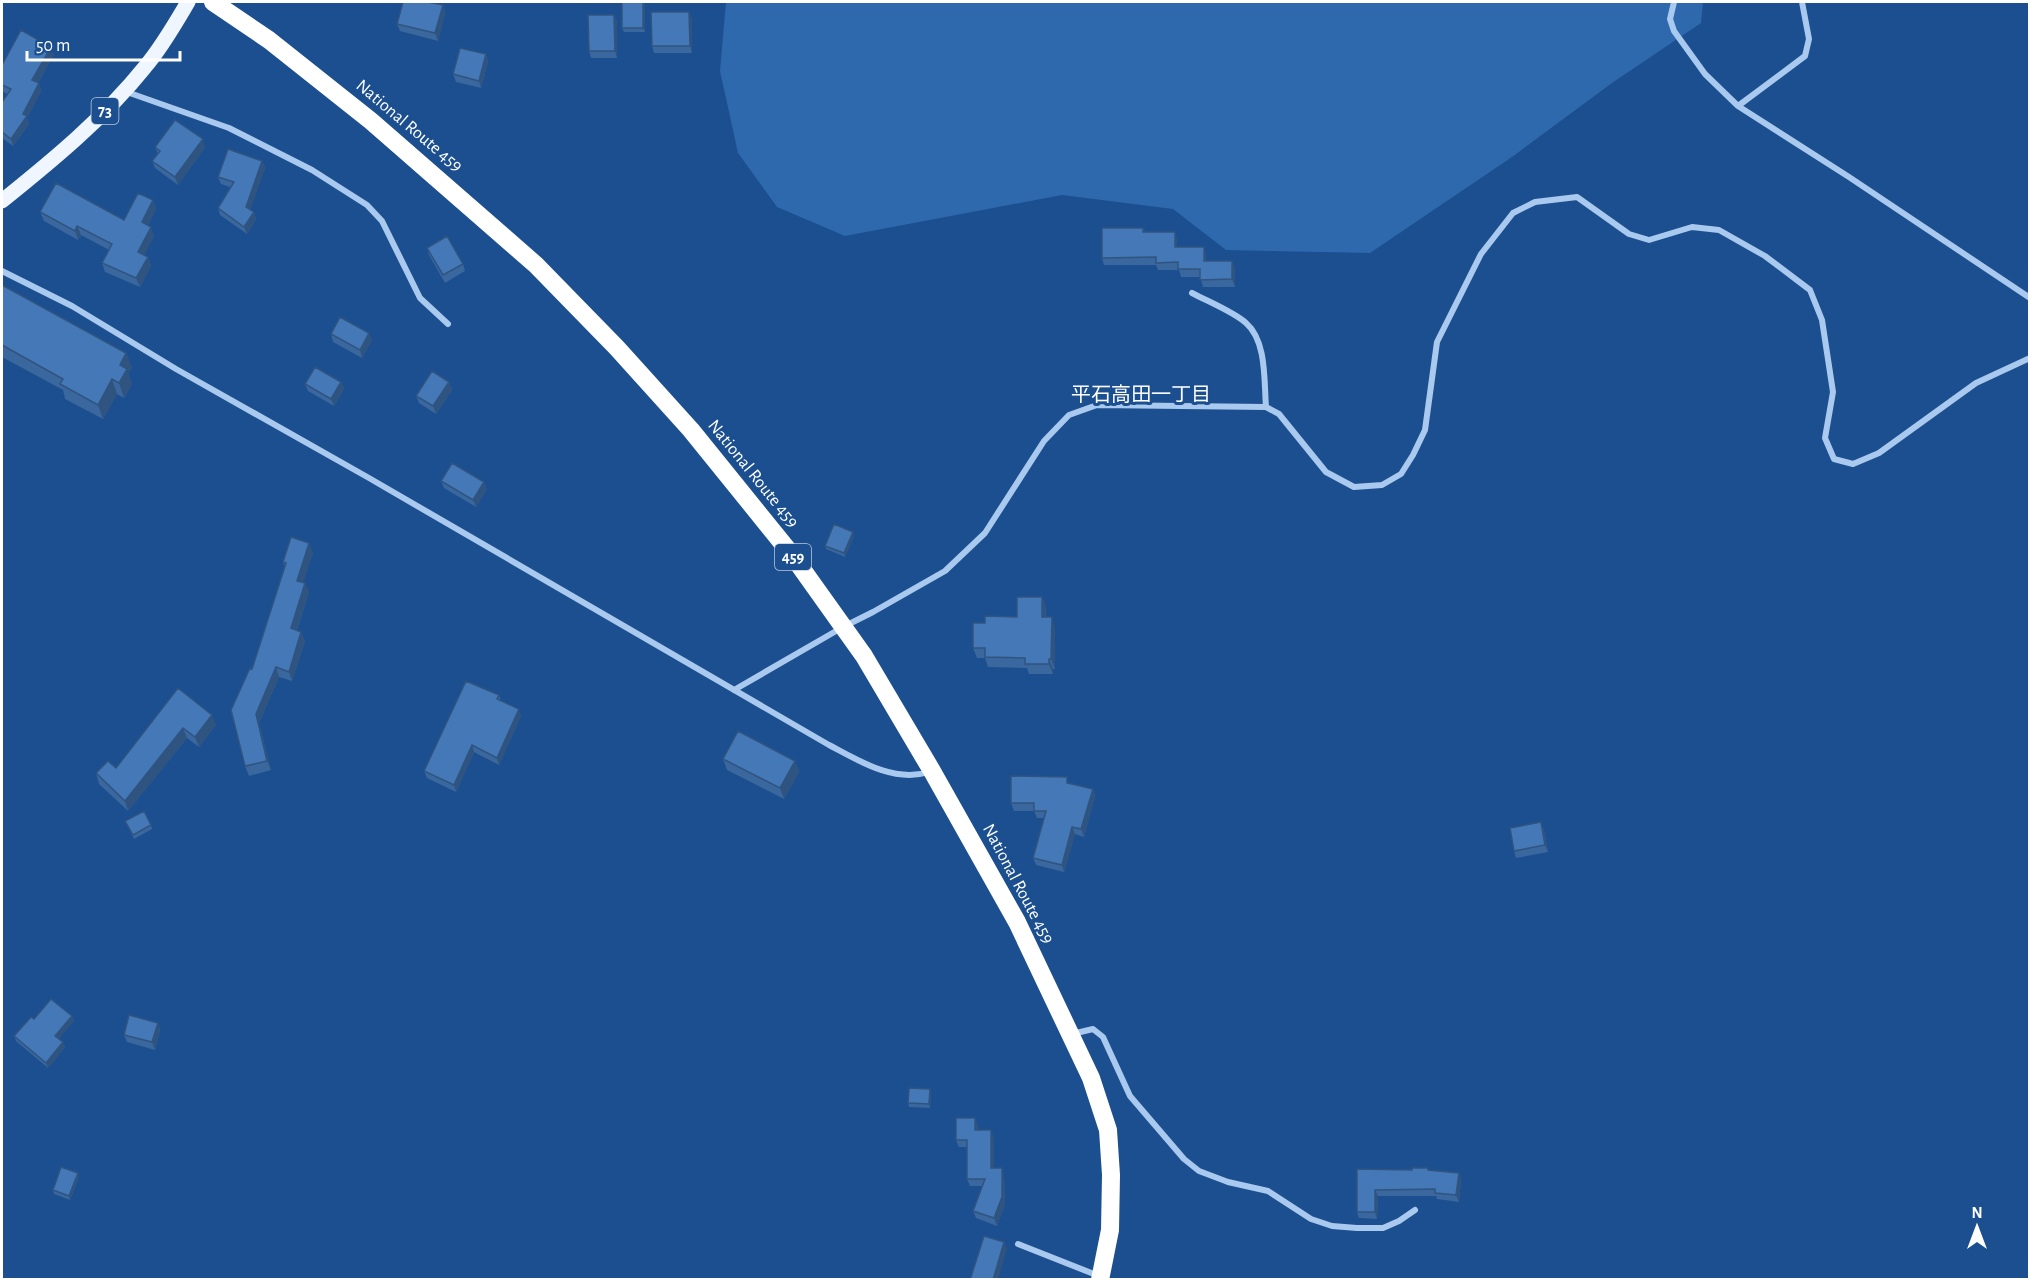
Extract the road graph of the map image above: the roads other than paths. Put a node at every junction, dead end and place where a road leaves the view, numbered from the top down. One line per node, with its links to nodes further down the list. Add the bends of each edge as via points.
1 (188, 2): 5 (main road, 73, via 146,67)
2 (213, 2): 14 (highway, National Route 459 / 459, via 269,40 371,121 536,265 691,430 792,555)
3 (1674, 2): 6 (street, via 1670,19 1674,31 1705,74)
4 (1802, 2): 6 (street, via 1809,39 1805,56)
5 (124, 91): 7 (main road, 73, via 92,126); 11 (street, via 229,128 312,170 367,205 382,221 420,298)
6 (1738, 106): 10 (street)
7 (2, 201)
8 (2, 271): 15 (street, via 72,306)
9 (1192, 293): 13 (street, via 1245,322 1255,335)
10 (2030, 298)
11 (448, 324)
12 (2030, 358): 13 (street, via 1976,383 1879,453 1853,464 1834,459 1825,438 1833,392 1822,320 1810,290 1765,256 1719,230 1692,227 1650,240 1629,234 1577,196 1536,202 1513,213 1481,254 1437,342 1425,430 1401,474 1382,485 1354,488 1326,472 1279,414)
13 (1266, 407): 14 (street, via 1097,405 1069,416 1044,441 985,533 945,571)
14 (843, 627): 15 (street); 16 (highway, National Route 459 / 459)
15 (734, 690): 16 (street, via 869,766 917,776)
16 (932, 771): 17 (highway, National Route 459 / 459, via 1017,922)
17 (1071, 1035): 18 (street, via 1093,1029 1103,1037 1130,1096 1199,1171 1268,1191 1311,1219 1332,1226 1383,1228); 20 (highway, National Route 459 / 459, via 1091,1078 1108,1130 1110,1230)
18 (1415, 1210)
19 (1018, 1244): 20 (street)
20 (1101, 1278)

